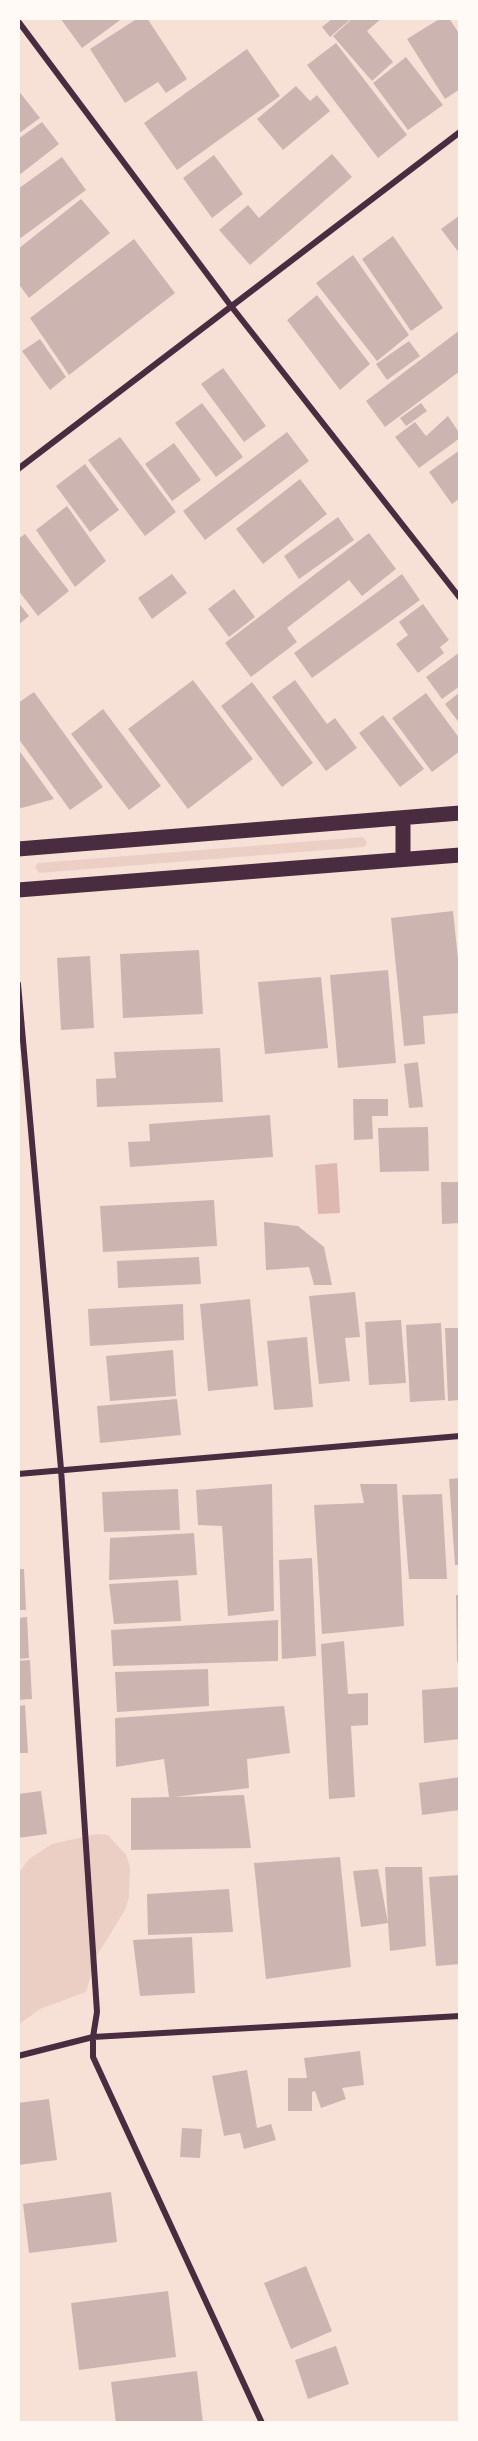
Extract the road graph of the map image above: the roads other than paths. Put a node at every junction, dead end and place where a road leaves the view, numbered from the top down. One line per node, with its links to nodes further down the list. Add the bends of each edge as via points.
1 (18, 21): 3 (street)
2 (460, 132): 3 (street)
3 (231, 306): 4 (street); 5 (street)
4 (18, 470)
5 (460, 598)
6 (460, 813): 7 (main road)
7 (403, 818): 8 (main road); 10 (main road)
8 (18, 849)
9 (460, 855): 10 (main road)
10 (403, 860): 11 (main road)
11 (18, 891)
12 (18, 984): 14 (street)
13 (460, 1436): 14 (street)
14 (61, 1469): 15 (street); 17 (street, via 97,2012)
15 (18, 1474)
16 (460, 2016): 17 (street)
17 (93, 2037): 18 (street); 19 (street, via 95,2064)
18 (18, 2056)
19 (262, 2423)

